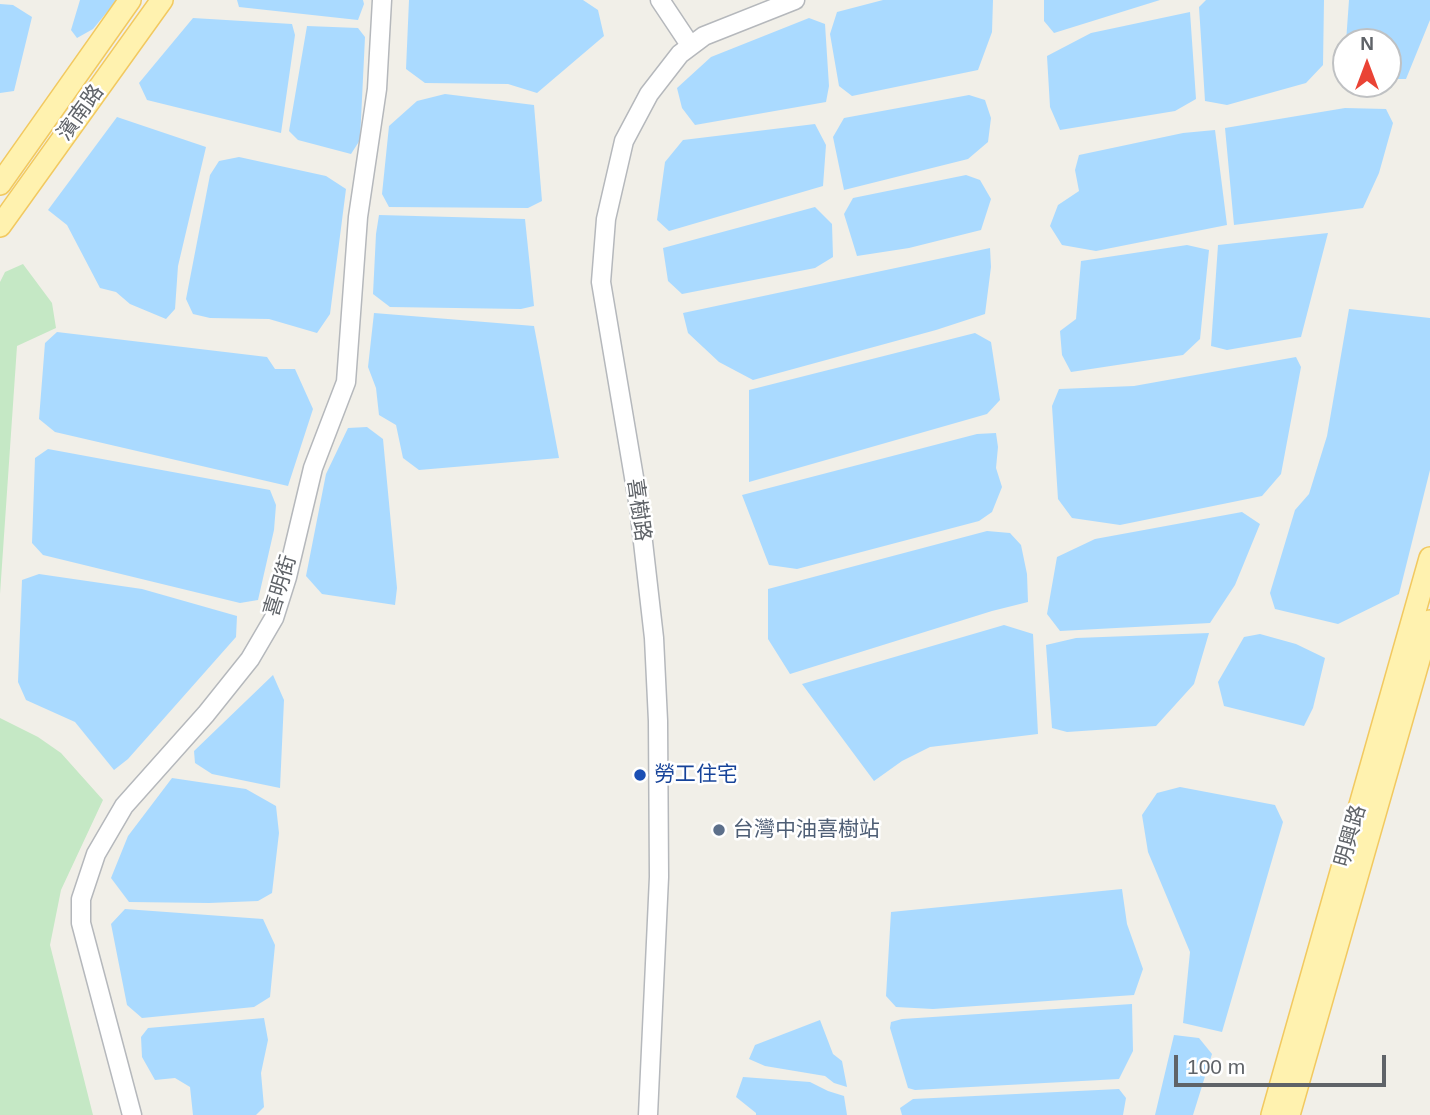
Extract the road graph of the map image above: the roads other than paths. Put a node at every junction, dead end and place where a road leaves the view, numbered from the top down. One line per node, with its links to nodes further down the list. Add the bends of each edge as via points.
1 (130, 0): 7 (main road, 濱南路)
2 (162, 0): 8 (main road, 濱南路)
3 (382, 0): 11 (street, 喜明街, via 377,89 358,217 346,382 313,468 274,618 250,659 124,806 96,854 81,899 81,923)
4 (660, 0): 6 (street)
5 (795, 0): 6 (street, 喜樹路)
6 (691, 45): 12 (street, 喜樹路, via 649,94 624,141 602,255 603,300 639,508 654,638 659,877)
7 (0, 184)
8 (0, 226)
9 (1430, 558): 13 (main road, 明興路)
10 (1430, 621): 14 (main road, 明興路)
11 (132, 1115)
12 (648, 1115)
13 (1272, 1115)
14 (1289, 1115)

